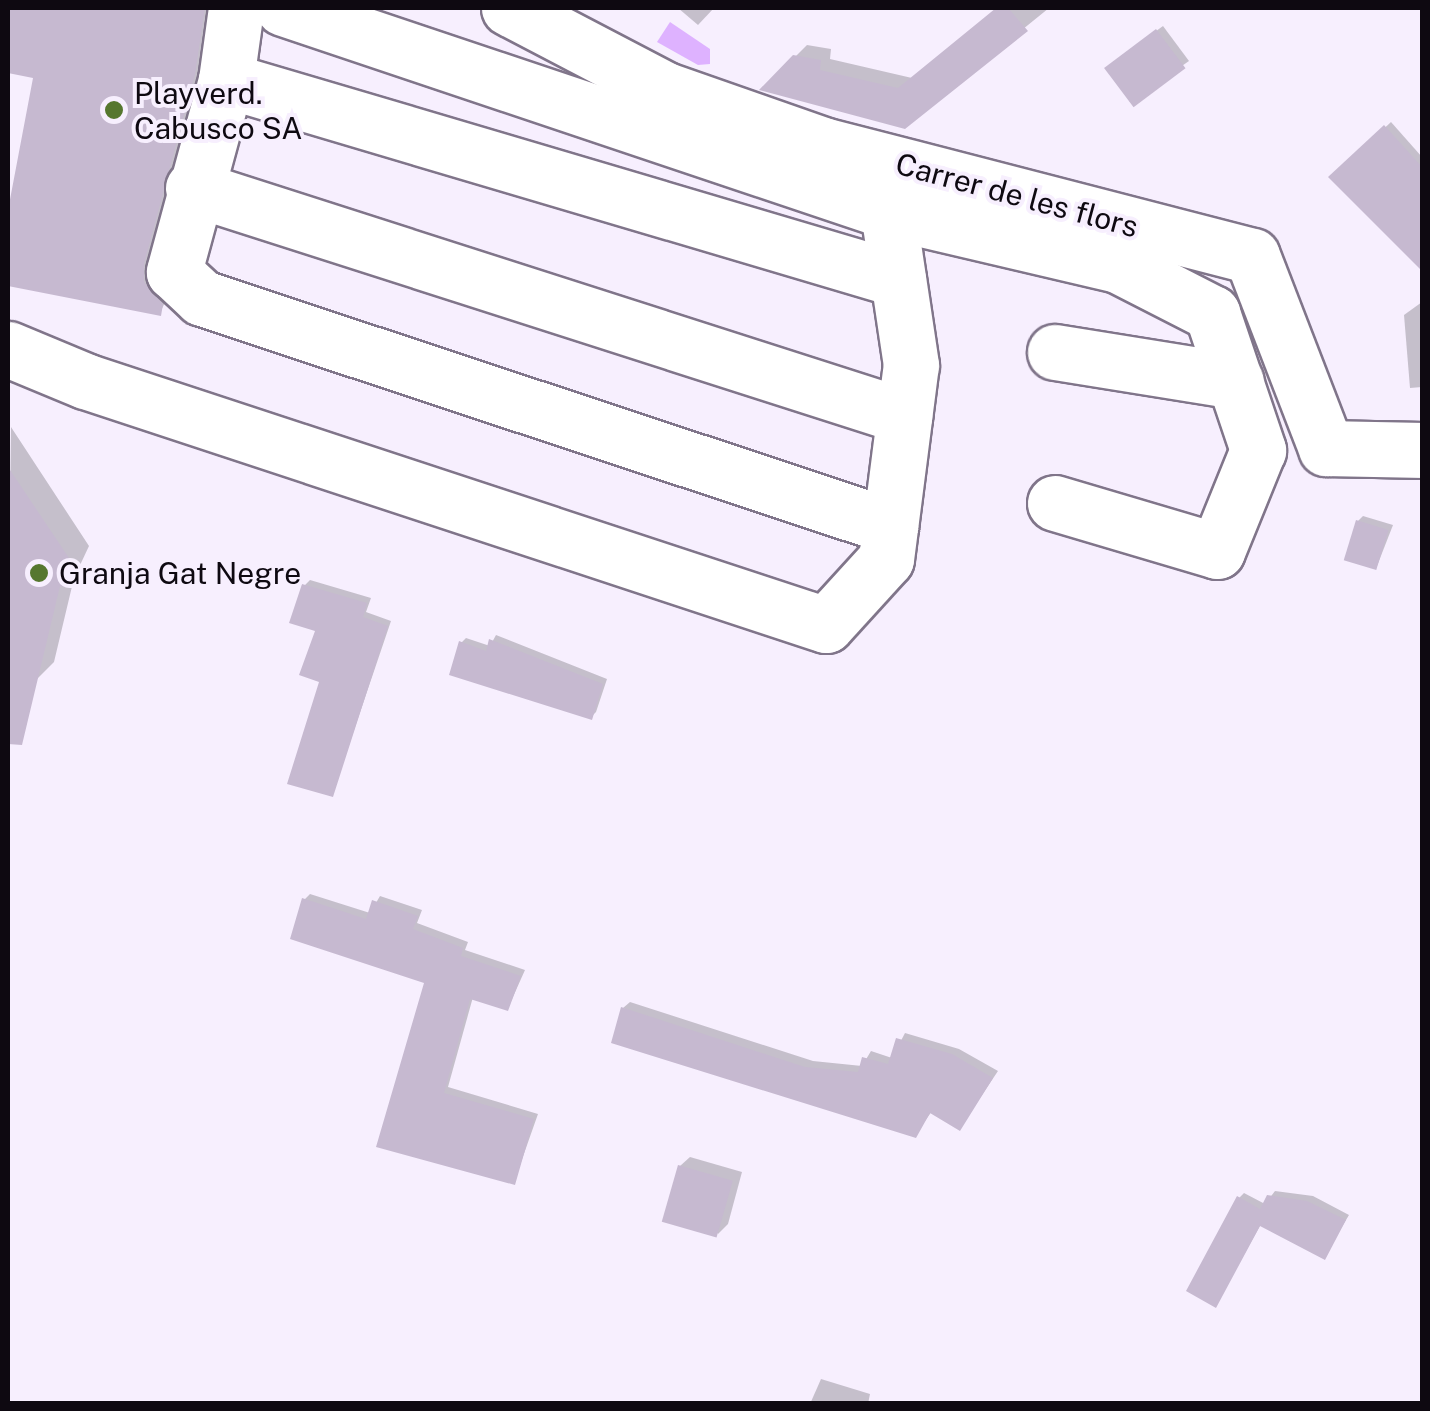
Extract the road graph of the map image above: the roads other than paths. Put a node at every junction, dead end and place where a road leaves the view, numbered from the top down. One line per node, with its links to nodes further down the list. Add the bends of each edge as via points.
1 (236, 8): 4 (street)
2 (283, 8): 6 (street)
3 (509, 8): 12 (street, Carrer de les flors, via 666,90 822,144 1252,256 1326,448)
4 (226, 80): 5 (street); 7 (street)
5 (193, 188): 11 (street); 14 (street, via 174,272 202,298)
6 (888, 211): 7 (street); 10 (street, via 1118,265 1212,313)
7 (898, 278): 11 (street, via 911,366)
8 (8, 350): 14 (street, via 826,624 886,559)
9 (1055, 352): 10 (street)
10 (1236, 381): 13 (street, via 1258,450 1218,552)
11 (904, 416): 14 (street)
12 (1422, 450)
13 (1055, 502)
14 (890, 526)

